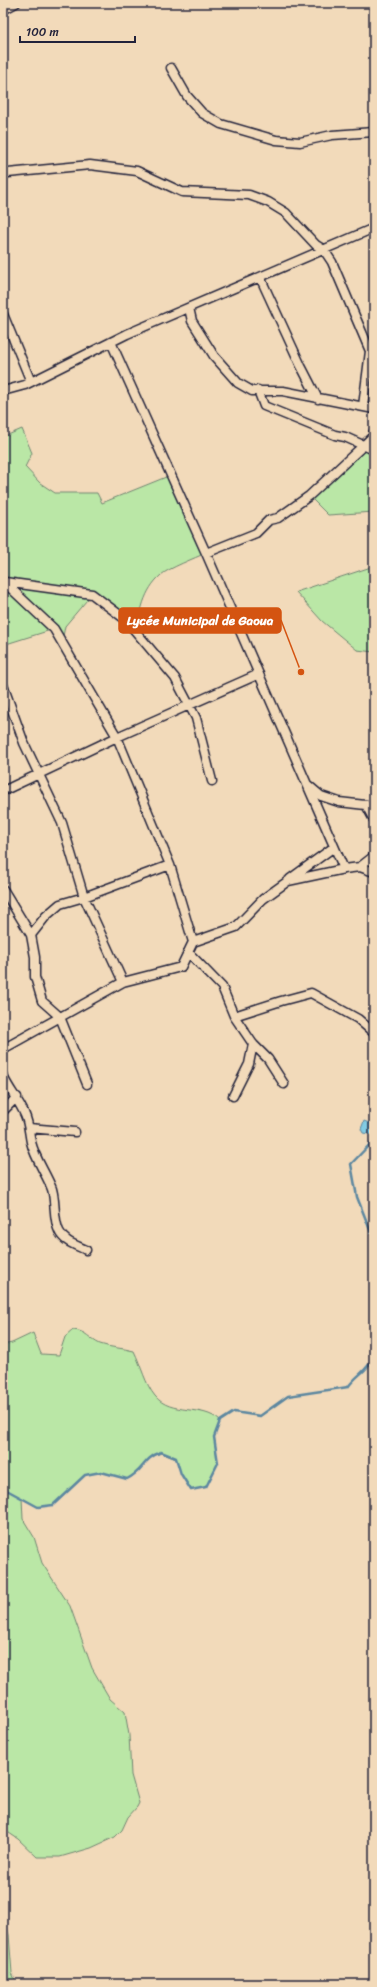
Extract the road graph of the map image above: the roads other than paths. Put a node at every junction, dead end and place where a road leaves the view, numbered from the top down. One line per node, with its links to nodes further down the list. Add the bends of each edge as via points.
1 (16, 3): 2 (street)
2 (3, 10)
3 (171, 68): 4 (street, via 192,102 202,113 221,124 276,140 300,142)
4 (374, 132)
5 (3, 172): 9 (street, via 90,165 137,171 182,192 249,196 268,202 286,213)
6 (374, 228): 7 (street)
7 (364, 232): 8 (street); 9 (street)
8 (374, 234)
9 (324, 250): 10 (street); 18 (street, via 332,262 370,351)
10 (260, 277): 11 (street); 17 (street)
11 (189, 308): 13 (street); 15 (street, via 192,321 225,370 238,383 252,391)
12 (3, 314): 14 (street)
13 (111, 342): 14 (street); 23 (street)
14 (31, 382): 16 (street)
15 (258, 390): 17 (street, via 283,391); 21 (street, via 264,406 335,435)
16 (3, 392)
17 (318, 399): 18 (street)
18 (363, 406): 19 (street)
19 (374, 409)
20 (374, 432): 21 (street)
21 (365, 444): 22 (street); 23 (street, via 309,496 278,518 269,520 256,533)
22 (374, 450)
23 (206, 553): 25 (street)
24 (4, 582): 27 (street, via 92,594 125,619 175,678); 28 (street, via 54,629)
25 (259, 674): 27 (street); 31 (street)
26 (3, 685): 29 (street)
27 (188, 706): 28 (street); 30 (street, via 196,718)
28 (117, 738): 29 (street); 37 (street)
29 (38, 776): 32 (street); 43 (street, via 62,823)
30 (212, 781)
31 (307, 784): 33 (street, via 321,796 339,802); 35 (street)
32 (3, 791)
33 (370, 806): 34 (street)
34 (374, 820)
35 (334, 847): 39 (street); 41 (street)
36 (374, 856): 38 (street)
37 (170, 865): 43 (street); 45 (street)
38 (360, 867): 39 (street); 40 (street)
39 (344, 869): 41 (street)
40 (374, 872)
41 (288, 881): 45 (street, via 263,898 236,927)
42 (3, 889): 44 (street)
43 (84, 897): 44 (street, via 60,904 46,916); 47 (street)
44 (31, 935): 49 (street, via 35,977 42,1001)
45 (193, 942): 46 (street)
46 (188, 952): 47 (street, via 181,966); 48 (street, via 222,987)
47 (123, 982): 49 (street)
48 (234, 1016): 50 (street, via 280,1000 311,993 358,1019); 51 (street)
49 (60, 1017): 52 (street); 54 (street)
50 (374, 1033)
51 (253, 1044): 55 (street, via 268,1060); 56 (street, via 249,1064)
52 (3, 1049)
53 (3, 1076): 57 (street, via 9,1090)
54 (87, 1084)
55 (284, 1084)
56 (233, 1096)
57 (16, 1097): 58 (street); 59 (street)
58 (3, 1111)
59 (29, 1128): 60 (street); 61 (street, via 31,1142 55,1200 56,1220 60,1232 67,1241)
60 (75, 1132)
61 (86, 1250)

